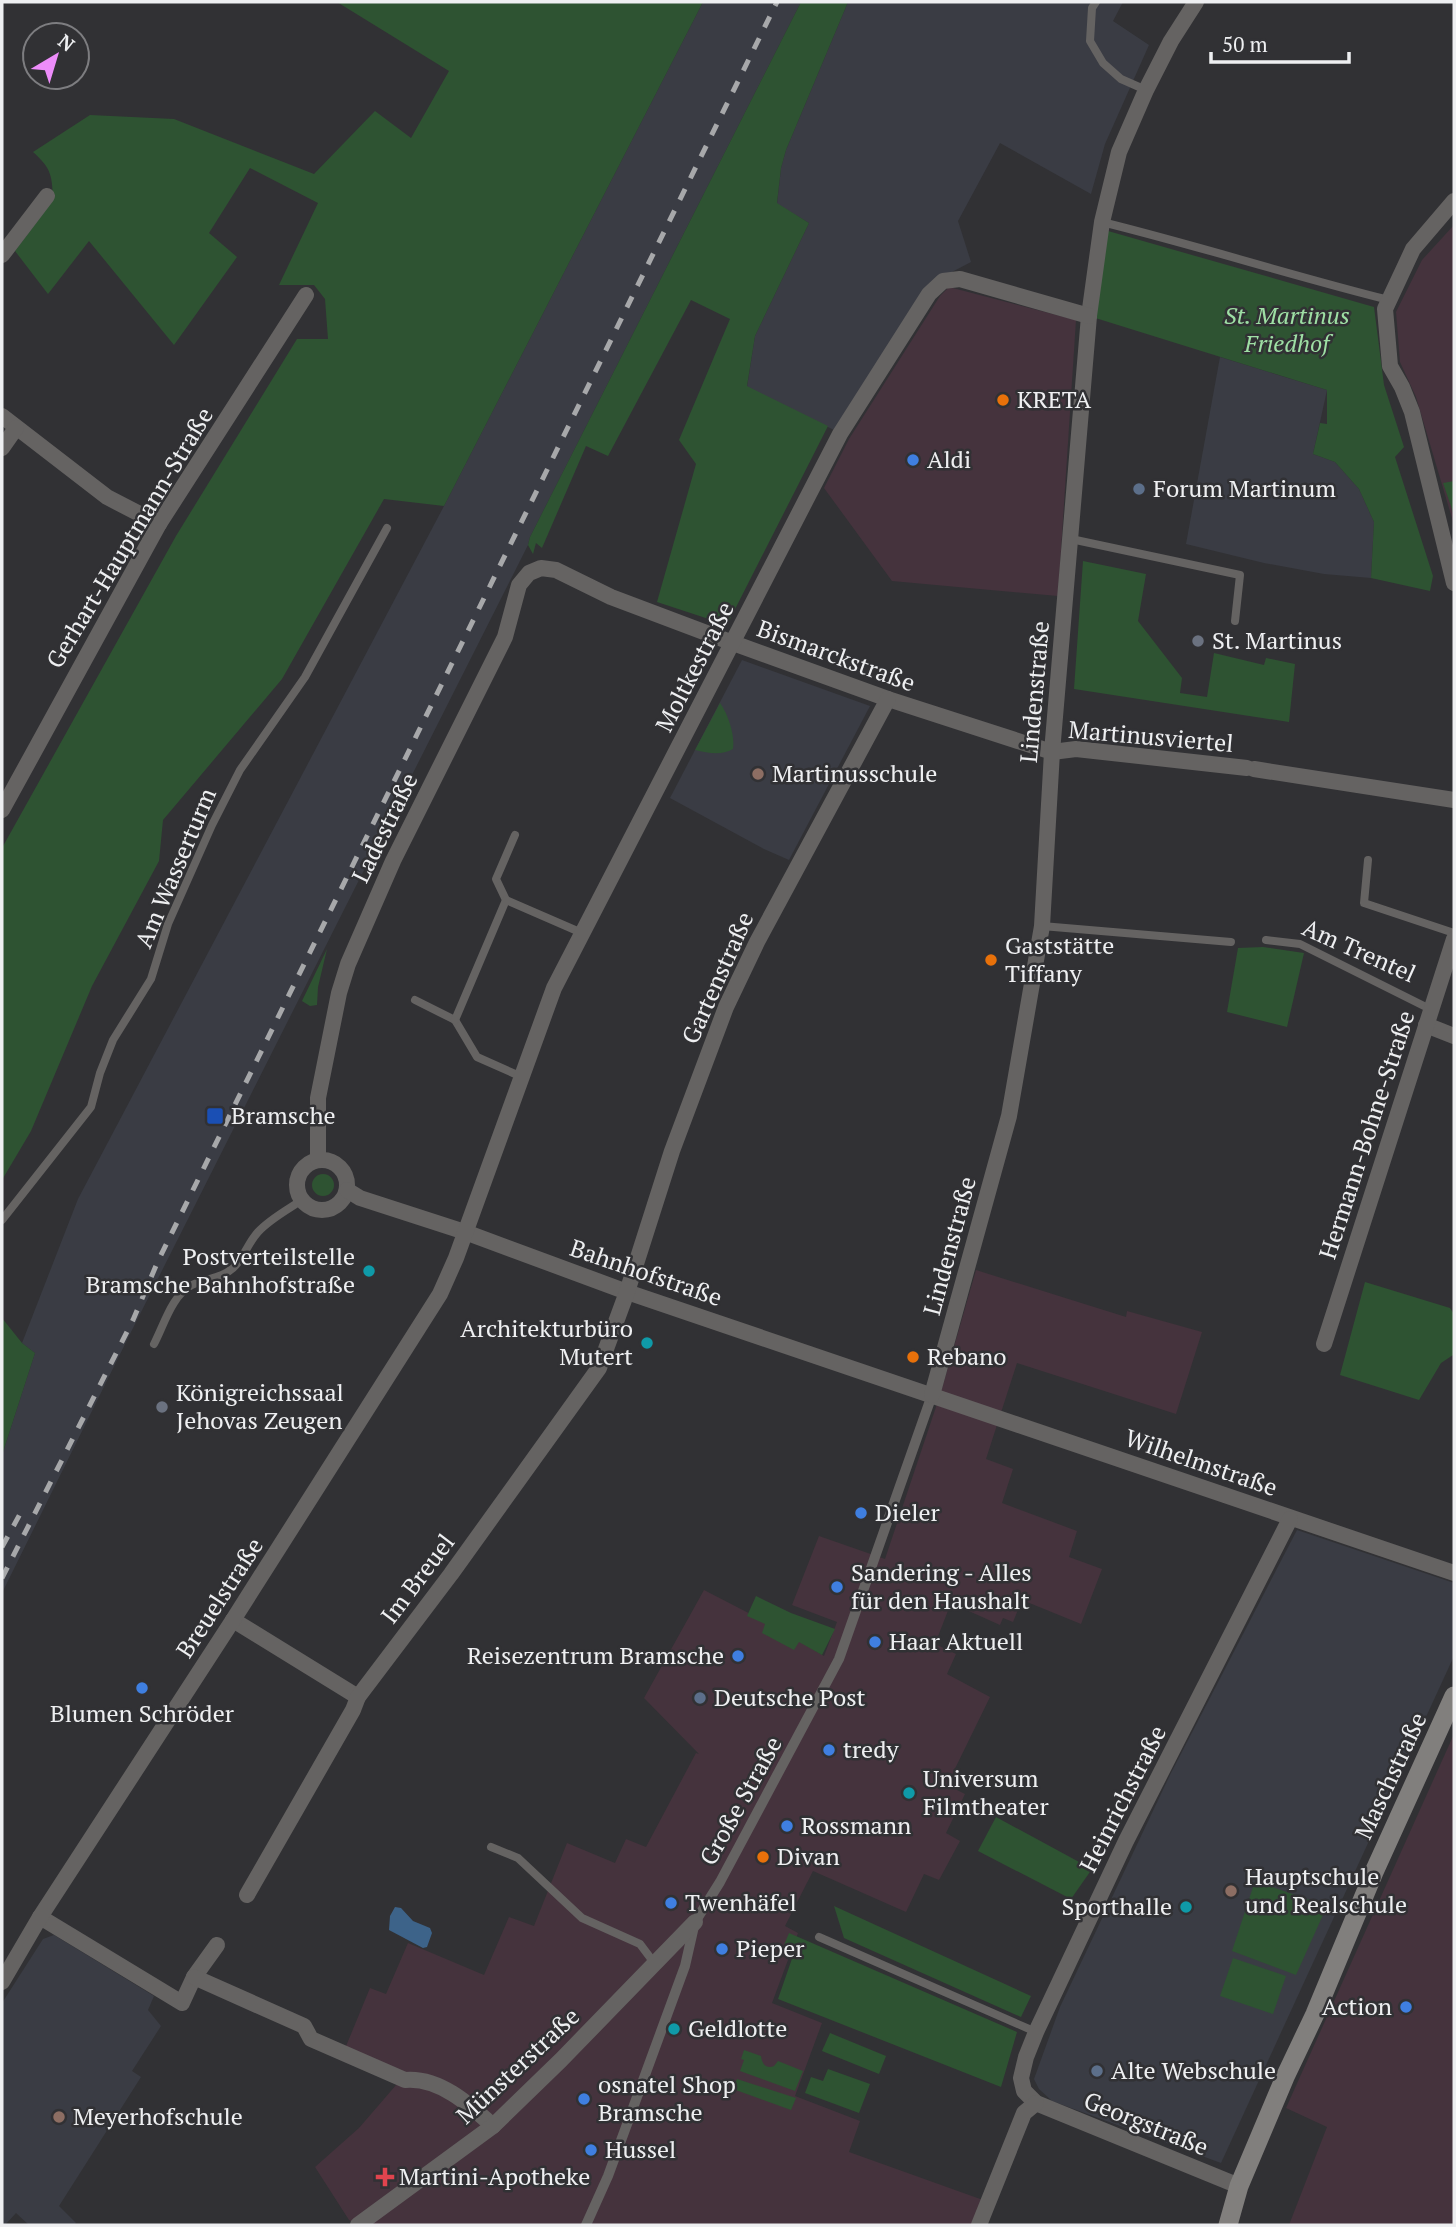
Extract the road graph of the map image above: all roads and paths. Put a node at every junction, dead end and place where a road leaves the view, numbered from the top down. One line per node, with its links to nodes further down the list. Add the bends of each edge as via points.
1 (1096, 2): 3 (lane, via 1090,41 1103,63 1121,79)
2 (1196, 2): 3 (street, Lindenstraße)
3 (1146, 90): 6 (street, Lindenstraße, via 1119,152)
4 (47, 196): 7 (street)
5 (1454, 201): 9 (street, via 1413,249)
6 (1102, 222): 9 (lane); 10 (street, Lindenstraße)
7 (2, 255)
8 (306, 295): 14 (street, Gerhart-Hauptmann-Straße)
9 (1390, 300): 17 (street, via 1385,309 1390,366 1412,412)
10 (1089, 316): 16 (street, Lindenstraße); 20 (street, Moltkestraße, via 960,279 933,288 841,434)
11 (2, 416): 12 (street)
12 (16, 428): 13 (street); 14 (street, via 107,496)
13 (2, 448)
14 (159, 524): 24 (street, Gerhart-Hauptmann-Straße)
15 (387, 528): 43 (lane, Am Wasserturm, via 305,677 240,770 168,924 151,979 113,1041 91,1107)
16 (1071, 539): 19 (lane, via 1240,575); 22 (street, Lindenstraße)
17 (1453, 577)
18 (569, 578): 20 (street, Bismarckstraße); 40 (street, Ladestraße, via 541,568 528,573 519,585 505,637 356,942 339,993 318,1098)
19 (1235, 621)
20 (733, 643): 21 (street, Bismarckstraße); 29 (street, Moltkestraße)
21 (888, 699): 22 (street, Bismarckstraße); 45 (street, Gartenstraße, via 726,1007 672,1151)
22 (1052, 752): 23 (street, Martinusviertel, via 1076,749 1251,769); 28 (street, Lindenstraße)
23 (1454, 800)
24 (2, 810)
25 (515, 835): 27 (lane, via 496,879)
26 (1368, 860): 30 (lane, via 1364,903)
27 (506, 900): 29 (lane); 36 (lane)
28 (1042, 926): 33 (lane); 48 (street, Lindenstraße, via 1009,1116)
29 (582, 933): 39 (street, Moltkestraße, via 554,988)
30 (1454, 933)
31 (1454, 939): 35 (street, Hermann-Bohne-Straße)
32 (1266, 940): 35 (lane, Am Trentel, via 1300,944)
33 (1231, 942)
34 (415, 1000): 36 (lane)
35 (1432, 1010): 37 (street, Hermann-Bohne-Straße)
36 (455, 1020): 39 (lane, via 477,1057)
37 (1426, 1026): 38 (street); 47 (street, Hermann-Bohne-Straße)
38 (1454, 1036)
39 (523, 1077): 44 (street, Moltkestraße)
40 (318, 1160): 41 (street, via 340,1168); 42 (street, via 301,1172 297,1184)
41 (347, 1190): 42 (street, via 340,1203 328,1210 313,1209); 44 (street, Bahnhofstraße)
42 (302, 1200): 46 (lane, via 256,1234 233,1268 184,1291)
43 (2, 1220)
44 (465, 1232): 45 (street, Bahnhofstraße); 51 (street, Breuelstraße, via 440,1294)
45 (627, 1292): 48 (street, Bahnhofstraße); 53 (street, Im Breuel, via 599,1368)
46 (154, 1344)
47 (1324, 1344)
48 (932, 1395): 49 (street, Wilhelmstraße); 57 (street, Große Straße, via 839,1659)
49 (1290, 1519): 50 (street, Wilhelmstraße); 63 (street, Heinrichstraße, via 1126,1841)
50 (1454, 1573)
51 (233, 1620): 53 (street); 56 (street, Breuelstraße)
52 (1454, 1696): 66 (main road, Maschstraße)
53 (358, 1697): 55 (street, Im Breuel)
54 (491, 1847): 60 (lane, via 518,1858 582,1918 640,1944)
55 (247, 1895)
56 (40, 1917): 61 (street, via 182,2003); 62 (street, Breuelstraße)
57 (695, 1922): 60 (street, Münsterstraße); 68 (street, Große Straße, via 685,1966)
58 (820, 1937): 63 (lane)
59 (217, 1945): 61 (street)
60 (655, 1964): 65 (street, Münsterstraße)
61 (194, 1977): 65 (street, via 304,2026 311,2039 405,2080 436,2085 469,2104)
62 (2, 1982)
63 (1036, 2032): 64 (street, Heinrichstraße, via 1021,2078 1024,2091)
64 (1035, 2103): 66 (street, Georgstraße); 69 (street, via 1024,2113)
65 (493, 2126): 67 (street, Münsterstraße)
66 (1239, 2186): 70 (main road, Maschstraße)
67 (358, 2225)
68 (586, 2225)
69 (979, 2225)
70 (1228, 2225)

